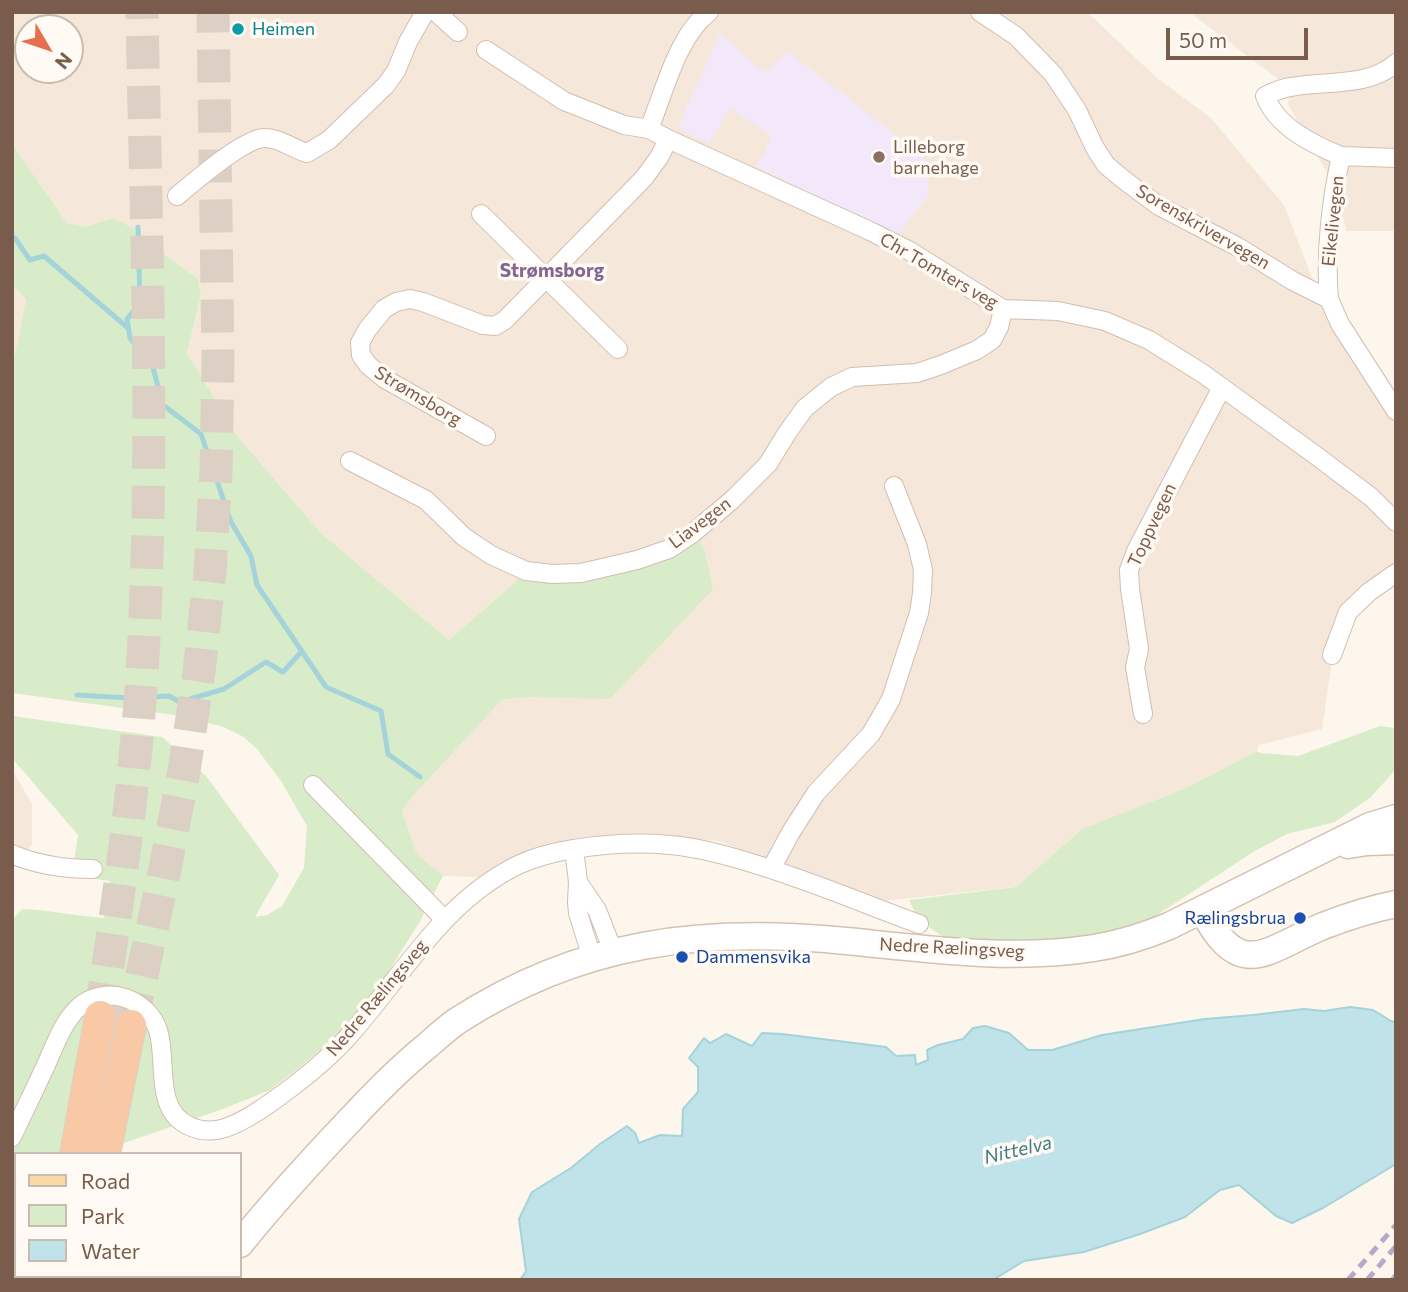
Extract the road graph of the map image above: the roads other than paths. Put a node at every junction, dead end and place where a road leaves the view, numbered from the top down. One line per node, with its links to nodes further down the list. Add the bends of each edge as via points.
1 (425, 12): 12 (street, via 386,85 329,140 307,153 277,140 254,140)
2 (436, 12): 5 (street)
3 (709, 12): 8 (street, via 698,20 681,47)
4 (980, 12): 15 (street, Sorenskrivervegen, via 1016,36 1053,74 1077,110 1094,148 1124,180 1159,206)
5 (458, 32)
6 (486, 50): 8 (street, via 564,101 624,125)
7 (1396, 63): 10 (street, via 1375,77 1292,86 1265,96 1282,121)
8 (649, 129): 9 (street, Chr Tomters veg)
9 (668, 139): 14 (street, Strømsborg, via 643,178); 16 (street, Chr Tomters veg, via 908,250)
10 (1341, 156): 11 (street, Eikelivegen); 15 (street, Eikelivegen, via 1333,199)
11 (1396, 158)
12 (177, 195)
13 (481, 214): 14 (street)
14 (545, 278): 17 (street); 20 (street, Strømsborg, via 495,326 410,299 384,309 360,342 361,355 385,379)
15 (1329, 299): 19 (street)
16 (1003, 309): 18 (street, Chr Tomters veg, via 1058,311 1105,321 1149,340); 21 (street, Liavegen, via 992,340 977,350 917,373 852,377 831,387 805,408 768,464 732,500 669,549 582,573 526,570 491,555 464,537 426,500)
17 (618, 349)
18 (1222, 387): 23 (street, Chr Tomters veg, via 1371,497); 26 (street, Toppvegen, via 1129,570)
19 (1396, 411)
20 (485, 436)
21 (350, 461)
22 (894, 485): 34 (street, via 923,570 919,613 891,699 871,734 816,793)
23 (1396, 522)
24 (1396, 573): 25 (street, via 1348,612)
25 (1332, 656)
26 (1143, 715)
27 (313, 785): 37 (street)
28 (1396, 818): 30 (main road, Nedre Rælingsveg)
29 (1396, 841): 30 (main road, Nedre Rælingsveg)
30 (1329, 848): 36 (main road, Nedre Rælingsveg)
31 (574, 849): 34 (street, Nedre Rælingsveg, via 671,845); 37 (street, Nedre Rælingsveg, via 519,864 478,889); 39 (street, via 578,882 597,910)
32 (12, 854): 33 (street, via 29,862)
33 (93, 869)
34 (771, 869): 38 (street, Nedre Rælingsveg)
35 (1396, 904): 36 (main road, via 1325,925 1256,956 1229,947)
36 (1203, 911): 39 (main road, Nedre Rælingsveg, via 1118,943 1051,952 979,953 728,935)
37 (445, 920): 42 (street, Nedre Rælingsveg, via 331,1054 263,1109 218,1130 184,1124 168,1104 159,1031 143,1008 120,996 94,998 71,1015)
38 (919, 925)
39 (602, 955): 45 (main road, Nedre Rælingsveg, via 516,988 455,1022 383,1085)
40 (100, 1016): 43 (highway)
41 (131, 1025): 44 (highway)
42 (12, 1138)
43 (75, 1152)
44 (105, 1152)
45 (242, 1242)

